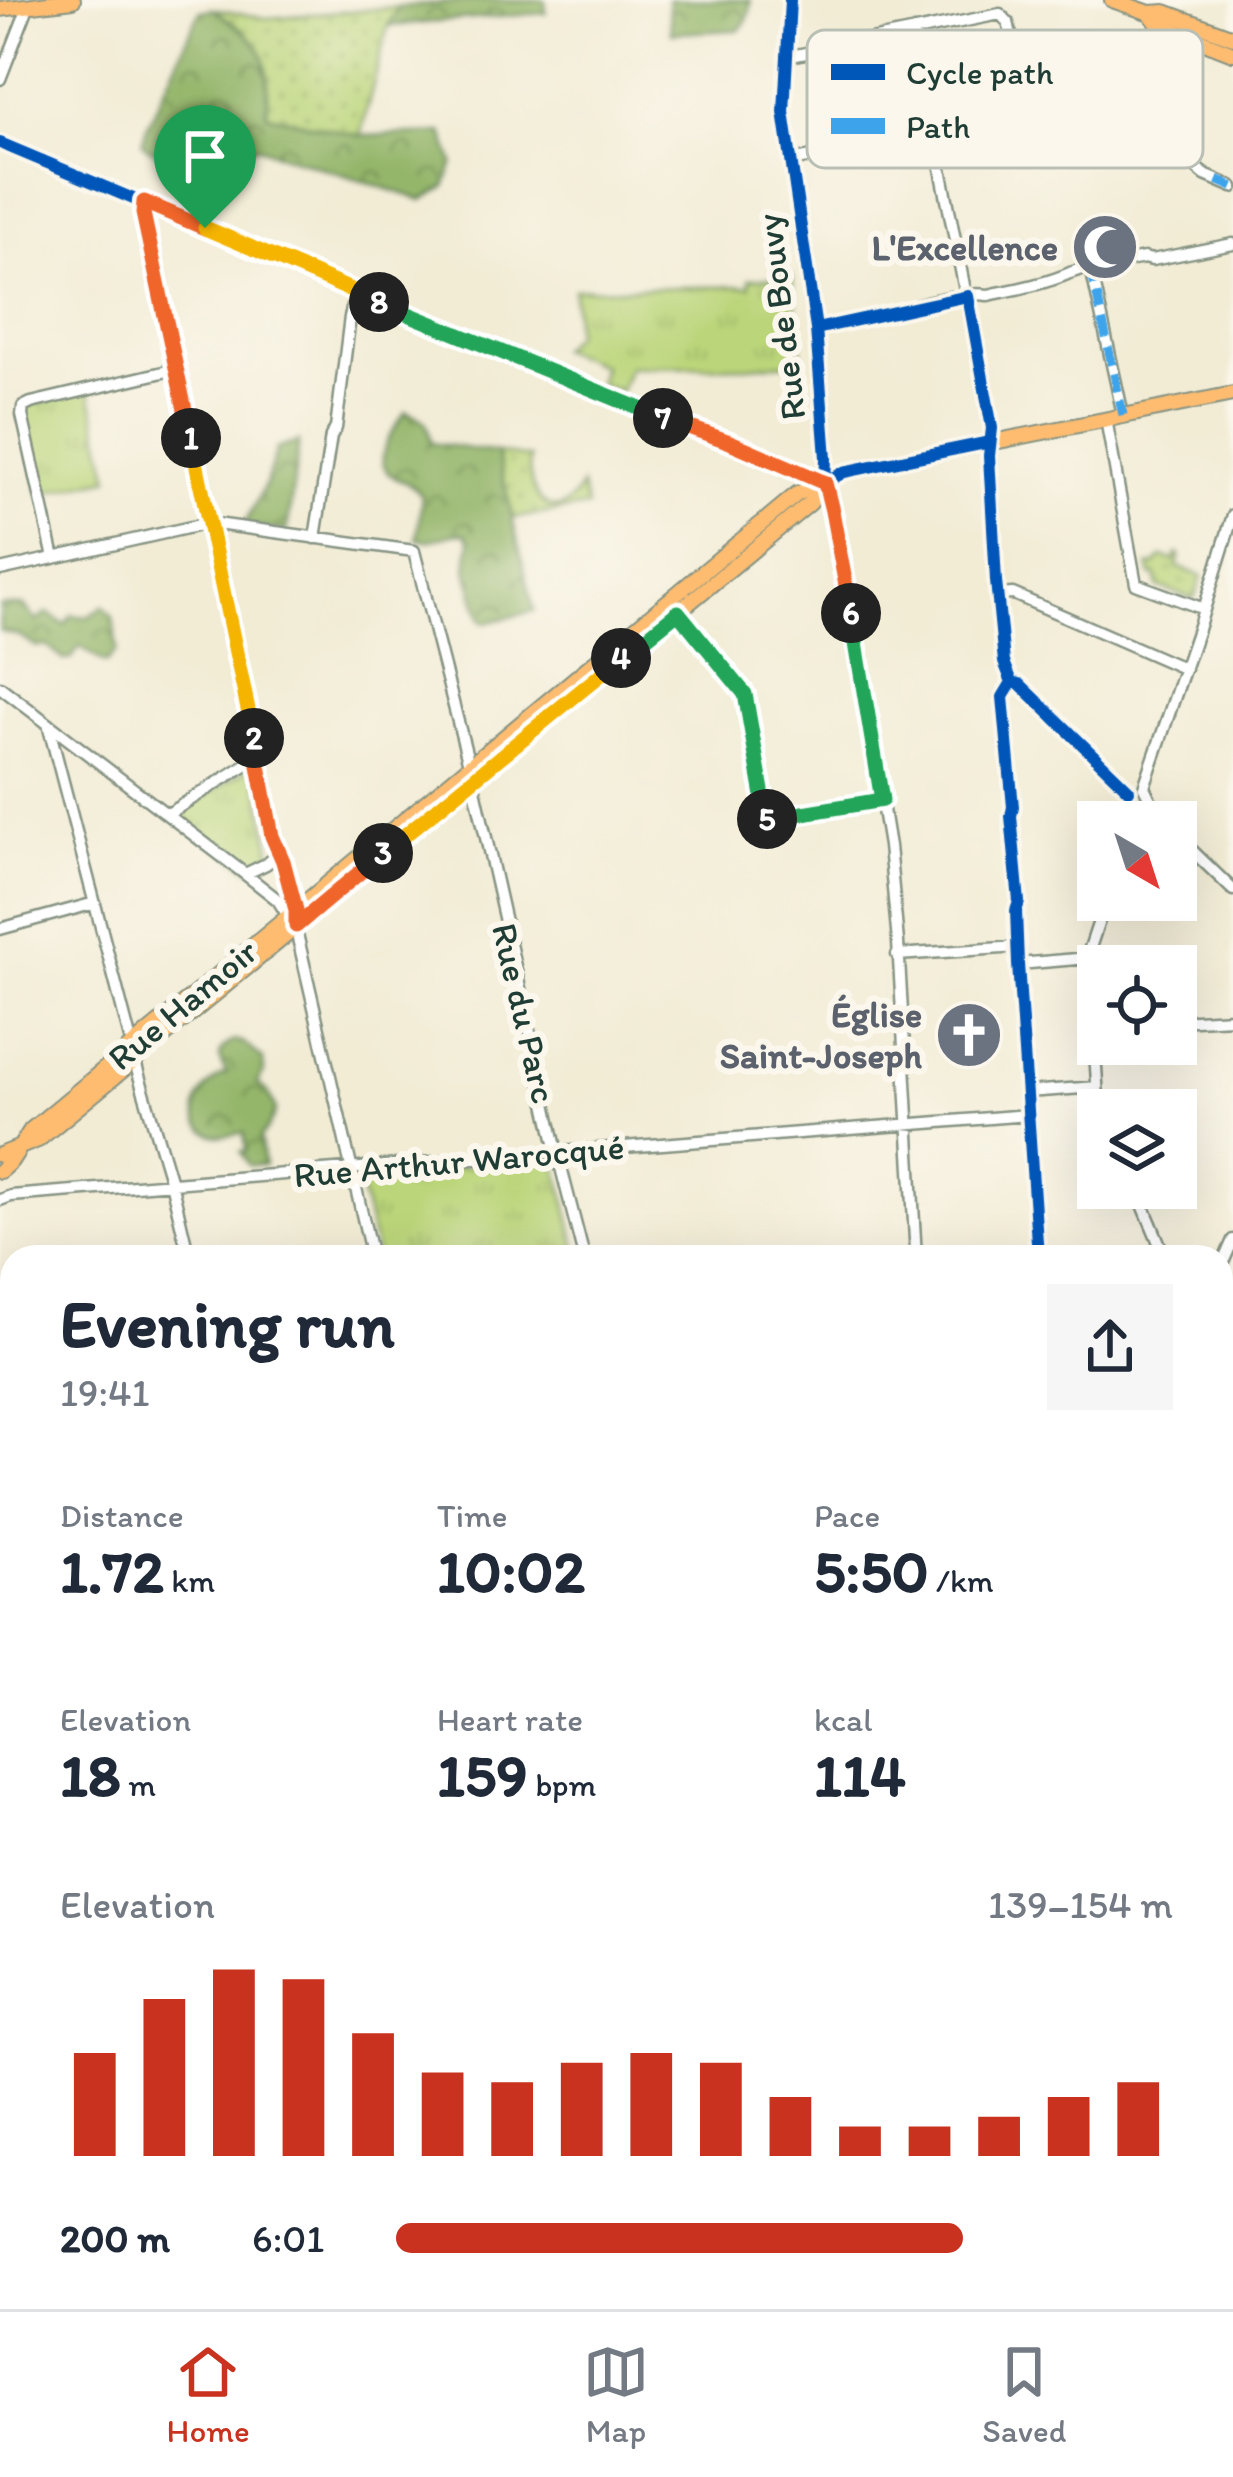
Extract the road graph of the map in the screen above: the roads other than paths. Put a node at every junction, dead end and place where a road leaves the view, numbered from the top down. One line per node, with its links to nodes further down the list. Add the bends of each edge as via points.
1 (73, 0): 4 (main road)
2 (790, 0): 14 (street, Rue de Bouvy)
3 (1112, 0): 5 (main road)
4 (28, 3): 6 (main road); 15 (street)
5 (1153, 7): 9 (main road, via 1158,24); 10 (main road)
6 (1, 8)
7 (919, 30): 8 (street, via 997,14)
8 (1010, 30)
9 (1174, 30)
10 (1233, 38)
11 (1203, 41): 13 (main road)
12 (807, 53): 14 (street)
13 (1233, 53)
14 (786, 57): 18 (street, Rue de Bouvy)
15 (0, 79)
16 (0, 143): 22 (street)
17 (807, 158): 18 (street)
18 (791, 161): 27 (street, Rue de Bouvy)
19 (942, 168): 26 (street)
20 (1194, 168): 21 (street)
21 (1233, 187)
22 (144, 202): 25 (street); 28 (street)
23 (1233, 244): 24 (street)
24 (1091, 268): 26 (street); 30 (street)
25 (356, 292): 33 (street); 36 (street)
26 (968, 296): 27 (street); 32 (street)
27 (816, 329): 33 (street, Rue de Bouvy)
28 (176, 369): 35 (street); 37 (street, via 23,407)
29 (1233, 394): 30 (main road)
30 (1123, 415): 31 (main road)
31 (1106, 419): 32 (main road); 40 (street, via 1136,584)
32 (989, 449): 33 (main road); 39 (street)
33 (821, 482): 41 (main road, Rue Hamoir, via 810,503); 47 (main road, Rue Hamoir, via 797,494); 50 (street, Rue de Bouvy)
34 (1233, 514): 40 (street)
35 (208, 524): 36 (street); 37 (street); 46 (street)
36 (316, 538): 47 (street, Rue du Parc, via 414,551)
37 (54, 558): 38 (street)
38 (0, 570)
39 (999, 595): 42 (street); 43 (street)
40 (1204, 609): 42 (street)
41 (678, 612): 47 (main road, Rue Hamoir); 50 (street, via 745,694 767,820)
42 (1185, 669): 48 (street)
43 (1012, 682): 49 (street); 61 (street, via 1003,698)
44 (0, 687): 45 (street)
45 (48, 723): 53 (street); 58 (street)
46 (258, 757): 53 (street); 54 (street)
47 (471, 774): 59 (main road, Rue Hamoir); 74 (street, Rue du Parc)
48 (1144, 787): 49 (street); 52 (street)
49 (1130, 790): 51 (street)
50 (882, 800): 62 (street, Rue de Bouvy)
51 (1129, 801)
52 (1150, 801)
53 (168, 814): 56 (street)
54 (280, 854): 56 (street); 59 (street)
55 (1197, 855): 57 (street)
56 (245, 874): 59 (street)
57 (1233, 890)
58 (95, 903): 60 (street); 67 (street)
59 (294, 918): 67 (main road, Rue Hamoir); 76 (street)
60 (0, 929)
61 (1018, 947): 62 (street); 64 (street)
62 (897, 956): 72 (street, Rue de Bouvy)
63 (1077, 959): 64 (street)
64 (1018, 964): 70 (street)
65 (1233, 1018): 66 (street)
66 (1197, 1020)
67 (133, 1052): 73 (main road, Rue Hamoir, via 31,1130); 78 (street)
68 (1097, 1065): 69 (street)
69 (1097, 1088): 70 (street)
70 (1027, 1093): 71 (street)
71 (1028, 1115): 72 (street, Rue Arthur Warocqué); 85 (street)
72 (908, 1124): 74 (street, Rue Arthur Warocqué); 84 (street, Rue de Bouvy)
73 (20, 1148): 75 (main road, Rue Hamoir); 77 (main road, Rue Hamoir)
74 (557, 1152): 76 (street, Rue Arthur Warocqué); 83 (street, Rue du Parc)
75 (0, 1155)
76 (352, 1168): 78 (street, Rue Arthur Warocqué); 82 (street)
77 (0, 1171)
78 (172, 1186): 79 (street, Rue Arthur Warocqué); 81 (street)
79 (4, 1197)
80 (1145, 1209): 86 (street)
81 (186, 1245)
82 (369, 1245)
83 (581, 1245)
84 (915, 1245)
85 (1037, 1245)
86 (1160, 1245)

